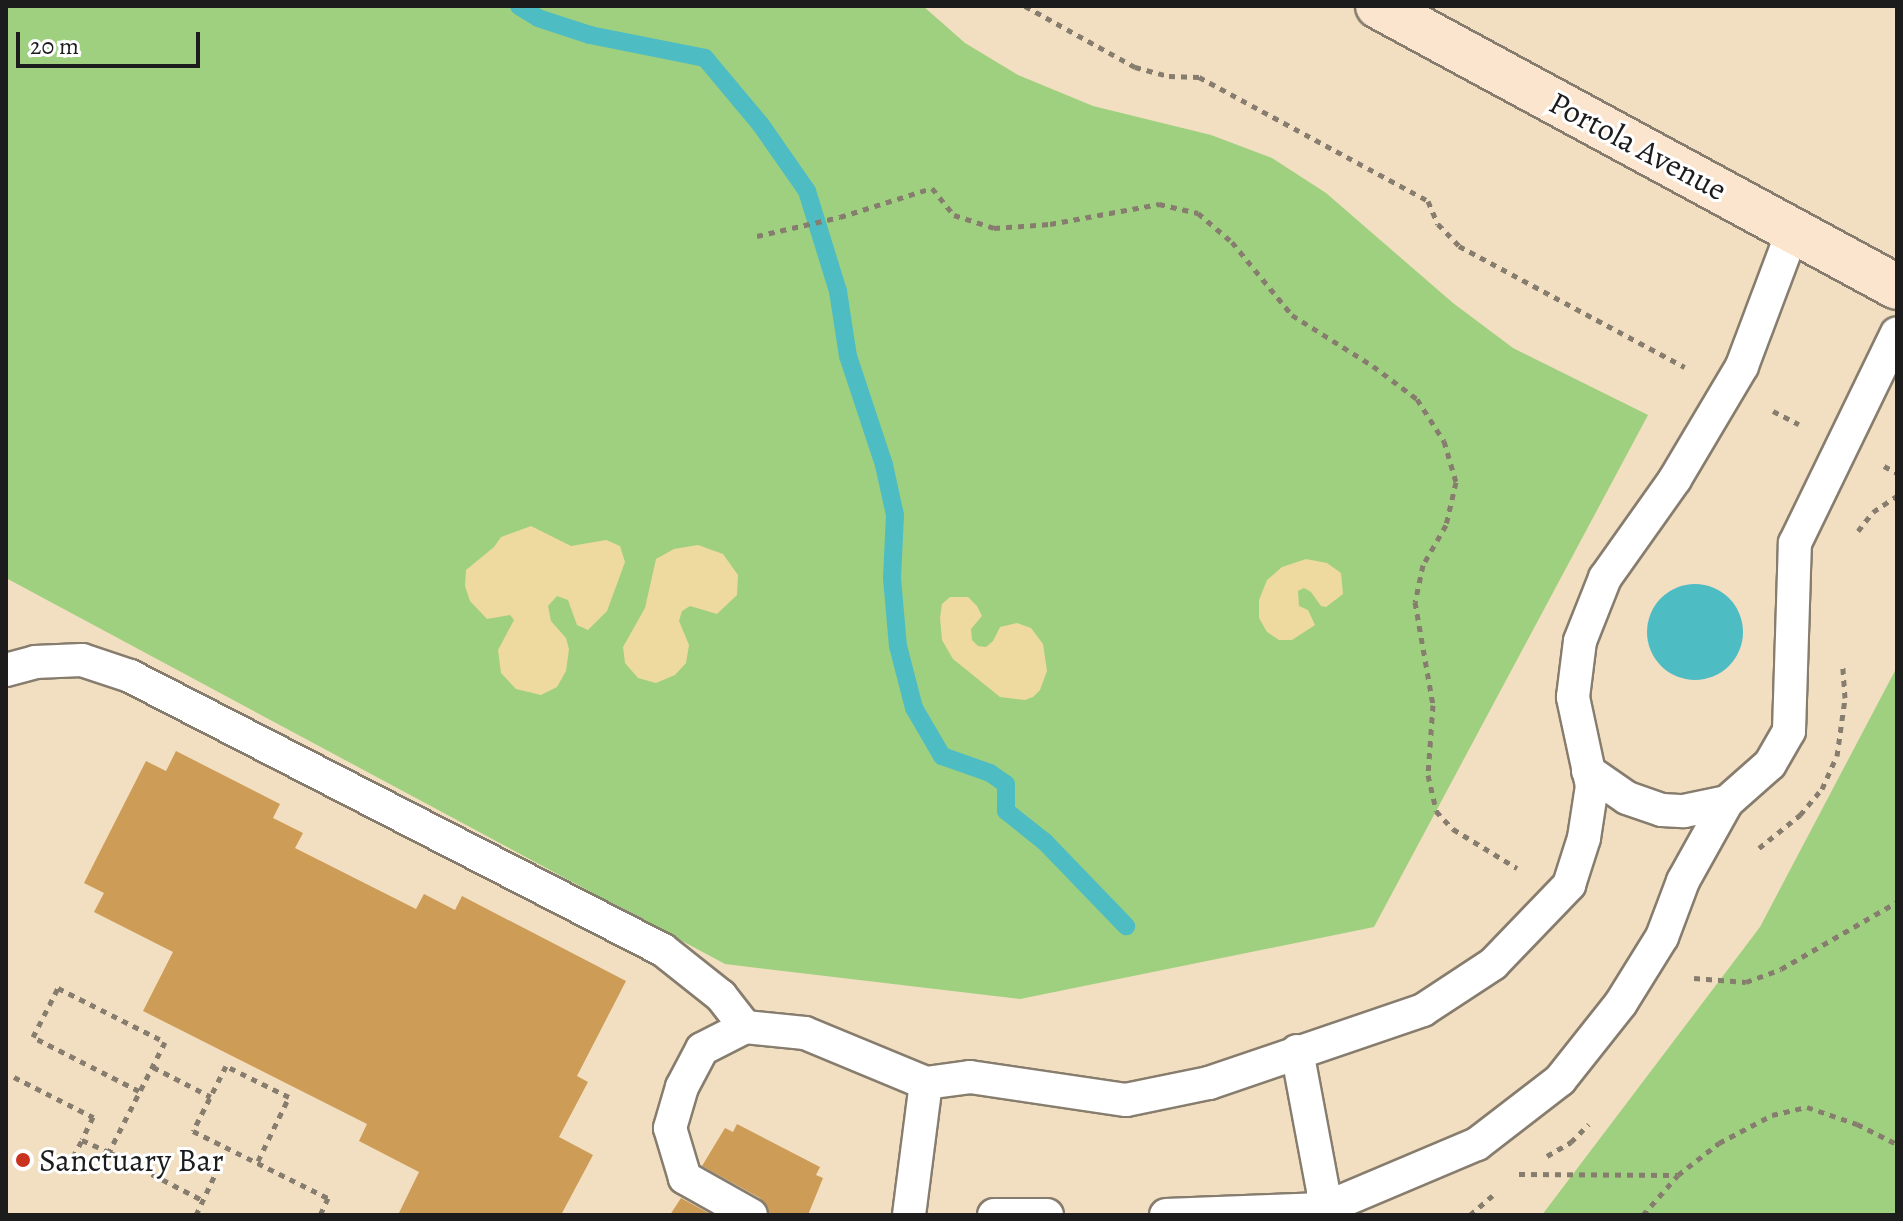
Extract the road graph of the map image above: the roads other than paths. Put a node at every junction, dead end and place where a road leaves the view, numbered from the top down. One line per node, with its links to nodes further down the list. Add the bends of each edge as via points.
1 (1378, 6): 2 (main road, Portola Avenue)
2 (1793, 230): 3 (main road, Portola Avenue); 6 (lane, via 1742,366 1675,479 1605,578 1580,641 1573,697)
3 (1897, 287)
4 (1897, 333): 7 (lane, via 1795,543 1789,731 1770,764)
5 (6, 670): 8 (lane, via 35,662 82,660 130,676 663,950 721,996)
6 (1588, 771): 7 (lane, via 1627,798 1662,810); 9 (lane, via 1592,786 1584,838 1569,885 1493,964 1423,1010)
7 (1727, 802): 11 (lane, via 1683,881 1662,937 1621,1003 1560,1080 1477,1144)
8 (745, 1027): 10 (lane, via 805,1033); 12 (lane, via 702,1049 682,1087 670,1128 685,1178)
9 (1297, 1051): 10 (lane, via 1209,1083 1126,1100 970,1077); 11 (lane)
10 (926, 1083): 13 (lane)
11 (1323, 1212): 16 (lane)
12 (751, 1215)
13 (909, 1215)
14 (994, 1215): 15 (lane)
15 (1047, 1215)
16 (1166, 1215)

